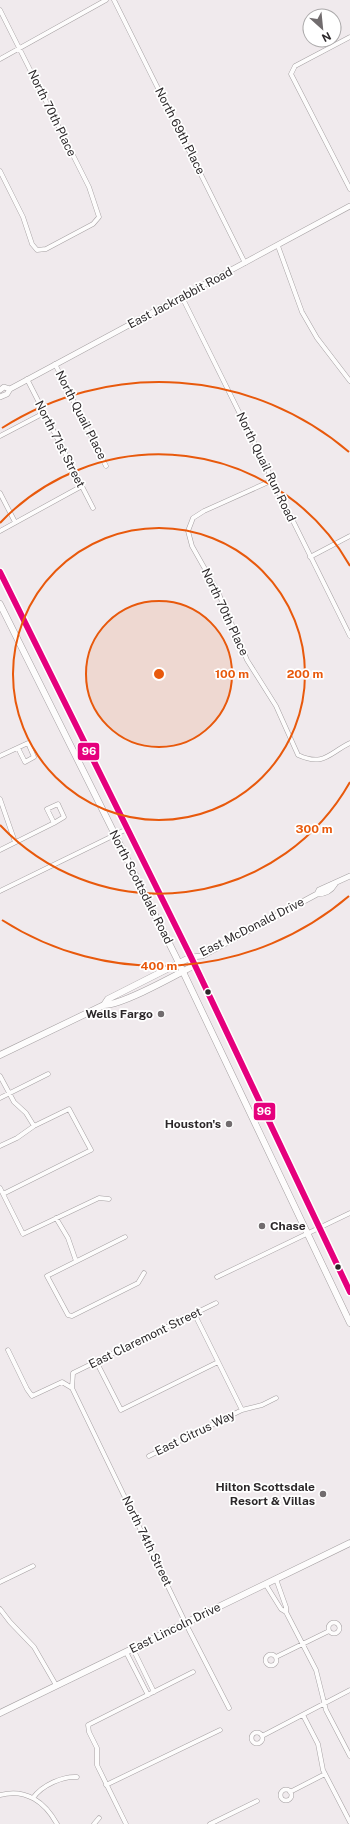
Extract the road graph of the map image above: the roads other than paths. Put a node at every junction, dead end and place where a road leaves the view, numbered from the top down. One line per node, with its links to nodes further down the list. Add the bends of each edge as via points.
1 (106, 0): 5 (street)
2 (114, 0): 11 (street, North 69th Place)
3 (0, 10): 5 (street, North 70th Place)
4 (350, 37): 8 (street, via 295,66 291,74)
5 (20, 48): 6 (street); 7 (street, North 70th Place, via 89,187 99,217 93,224 46,249 37,250)
6 (0, 59)
7 (0, 171)
8 (350, 189)
9 (350, 206): 10 (street, East Jackrabbit Road)
10 (278, 246): 11 (street, East Jackrabbit Road); 15 (street, via 302,312 317,338)
11 (245, 263): 12 (street, East Jackrabbit Road)
12 (182, 297): 13 (street, East Jackrabbit Road); 22 (street, North Quail Run Road)
13 (56, 364): 14 (street, East Jackrabbit Road); 21 (street, North Quail Place)
14 (28, 379): 16 (street, East Jackrabbit Road); 19 (street, North 71st Street)
15 (350, 381)
16 (10, 389): 17 (street, East Jackrabbit Road); 18 (street, East Jackrabbit Road)
17 (0, 390)
18 (0, 397)
19 (44, 413): 20 (street); 23 (street, North 71st Street)
20 (0, 436)
21 (106, 466)
22 (273, 480): 29 (street, North Quail Run Road); 33 (street, North 70th Place, via 193,518 188,532 192,546 218,592 247,660 276,706 298,755 307,760 321,760)
23 (82, 486): 25 (street, North 71st Street); 26 (street)
24 (0, 493): 26 (street)
25 (93, 508)
26 (15, 522): 27 (street)
27 (0, 531)
28 (350, 536): 29 (street)
29 (310, 557): 32 (street, North Quail Run Road)
30 (0, 572): 38 (main road, North Scottsdale Road)
31 (0, 604): 39 (main road, North Scottsdale Road)
32 (350, 636)
33 (350, 743)
34 (18, 748): 34 (street, via 24,762 34,757 28,743); 35 (street)
35 (0, 756)
36 (0, 799): 40 (street)
37 (54, 823): 37 (street, via 64,817 58,804 47,810); 40 (street)
38 (127, 829): 39 (street); 45 (main road, North Scottsdale Road)
39 (115, 835): 43 (street); 46 (main road, North Scottsdale Road)
40 (15, 842): 41 (street)
41 (0, 850)
42 (350, 876): 44 (street, East McDonald Drive, via 335,884 333,889 317,894)
43 (0, 891)
44 (202, 956): 45 (street, East McDonald Drive); 47 (street)
45 (191, 957): 46 (main road, East McDonald Drive); 47 (main road, North Scottsdale Road)
46 (179, 963): 48 (main road, North Scottsdale Road); 49 (main road, East McDonald Drive, via 108,999)
47 (195, 965): 48 (main road, East McDonald Drive); 62 (main road, North Scottsdale Road)
48 (183, 972): 49 (main road, East McDonald Drive, via 112,1005); 63 (main road, North Scottsdale Road)
49 (104, 1004): 50 (main road, East McDonald Drive)
50 (0, 1055)
51 (48, 1074): 53 (street)
52 (0, 1076): 53 (street)
53 (9, 1094): 54 (street); 55 (street)
54 (0, 1098)
55 (34, 1126): 56 (street); 58 (street, via 69,1109 91,1150)
56 (0, 1146)
57 (0, 1188): 58 (street)
58 (3, 1194): 61 (street, via 23,1234)
59 (109, 1199): 61 (street, via 99,1198)
60 (350, 1212): 62 (street)
61 (56, 1218): 65 (street, via 68,1238)
62 (319, 1228): 63 (street); 68 (main road, North Scottsdale Road)
63 (308, 1234): 67 (street); 71 (main road, North Scottsdale Road)
64 (125, 1237): 65 (street)
65 (76, 1261): 66 (street, via 47,1276 68,1315 72,1316 138,1283)
66 (144, 1273)
67 (217, 1277)
68 (350, 1292)
69 (216, 1303): 70 (street, East Claremont Street)
70 (194, 1313): 73 (street, East Claremont Street); 74 (street)
71 (350, 1323)
72 (8, 1350): 76 (street, via 32,1396 62,1382)
73 (96, 1361): 74 (street, via 121,1410); 75 (street, East Claremont Street)
74 (218, 1362): 78 (street)
75 (73, 1373): 76 (street, North 74th Street)
76 (72, 1388): 87 (street, North 74th Street)
77 (276, 1398): 78 (street, East Citrus Way)
78 (242, 1410): 79 (street, East Citrus Way)
79 (149, 1456)
80 (350, 1543): 82 (main road, East Lincoln Drive)
81 (33, 1566): 83 (street)
82 (276, 1579): 84 (main road, East Lincoln Drive); 86 (street)
83 (0, 1582)
84 (266, 1584): 86 (street, via 274,1599); 87 (main road, East Lincoln Drive)
85 (0, 1608): 94 (street, via 34,1647)
86 (286, 1612): 89 (street)
87 (186, 1623): 90 (main road, East Lincoln Drive); 99 (street, North 74th Street)
88 (329, 1631): 89 (street)
89 (302, 1644): 92 (street); 98 (street, via 316,1670)
90 (133, 1649): 91 (main road, East Lincoln Drive); 96 (street)
91 (126, 1652): 94 (main road, East Lincoln Drive); 97 (street)
92 (276, 1657)
93 (193, 1672): 96 (street)
94 (56, 1685): 100 (main road, East Lincoln Drive)
95 (350, 1690): 98 (street)
96 (154, 1692): 97 (street)
97 (148, 1695): 107 (street, via 88,1725 97,1748 97,1766)
98 (324, 1704): 101 (street); 104 (street)
99 (229, 1708)
100 (0, 1713)
101 (303, 1715): 103 (street); 105 (street, via 318,1744)
102 (220, 1730): 107 (street)
103 (262, 1736)
104 (350, 1756)
105 (325, 1774): 108 (street); 113 (street)
106 (77, 1777): 110 (street, via 67,1777 41,1790)
107 (106, 1785): 116 (street)
108 (290, 1792)
109 (0, 1796): 110 (street, via 18,1794)
110 (33, 1798): 114 (street, via 48,1809)
111 (257, 1801): 117 (street)
112 (99, 1818): 115 (street)
113 (350, 1822)
114 (57, 1824)
115 (94, 1824)
116 (126, 1824)
117 (210, 1824)

